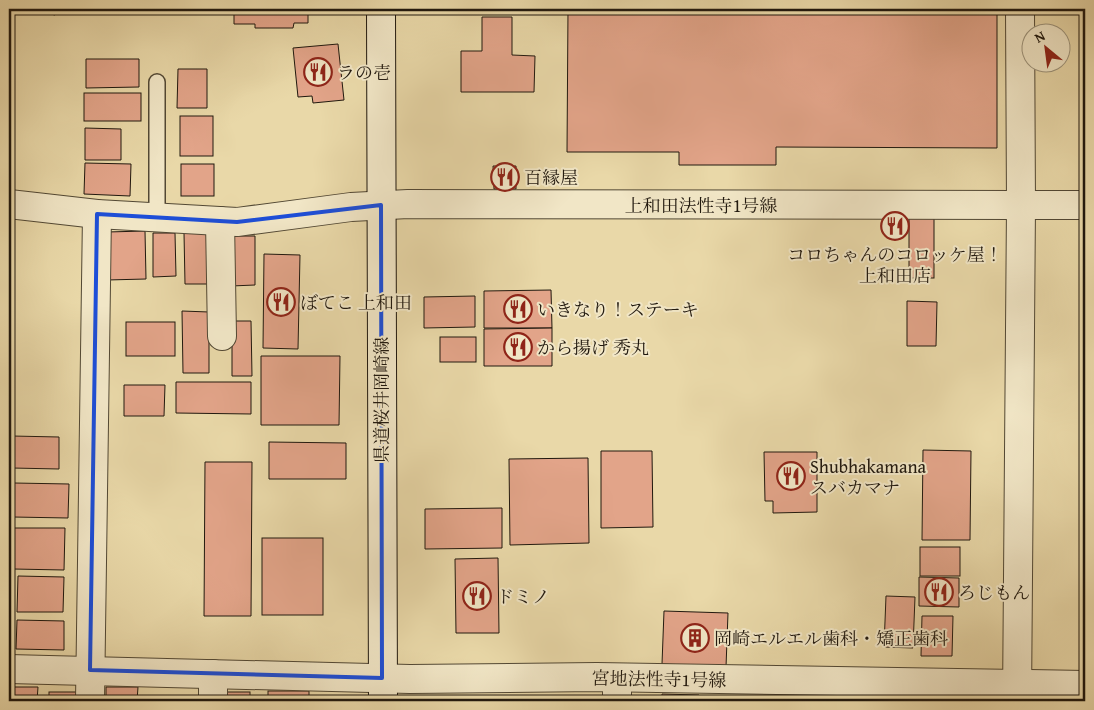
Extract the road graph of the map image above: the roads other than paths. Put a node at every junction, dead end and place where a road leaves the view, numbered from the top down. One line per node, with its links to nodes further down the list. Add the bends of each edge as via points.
1 (381, 9): 5 (street, 県道桜井岡崎線)
2 (1020, 9): 6 (street)
3 (157, 82): 9 (lane)
4 (9, 204): 8 (street, 上和田法性寺1号線)
5 (380, 205): 6 (street, 上和田法性寺1号線); 10 (street, 上和田法性寺1号線, via 237,222); 16 (street, 県道桜井岡崎線)
6 (1020, 206): 7 (street, 上和田法性寺1号線); 22 (street)
7 (1085, 206)
8 (97, 214): 9 (street, 上和田法性寺1号線); 13 (street)
9 (156, 217): 10 (street, 上和田法性寺1号線)
10 (220, 221): 11 (street)
11 (222, 336)
12 (9, 669): 13 (street, 宮地法性寺1号線)
13 (90, 670): 14 (street, 宮地法性寺1号線); 23 (street)
14 (213, 674): 16 (street, 宮地法性寺1号線); 24 (street)
15 (1085, 685): 22 (street, 宮地法性寺1号線)
16 (383, 690): 17 (street, 宮地法性寺1号線)
17 (617, 690): 18 (street, 宮地法性寺1号線)
18 (732, 691): 19 (street, 宮地法性寺1号線)
19 (785, 691): 20 (street, 宮地法性寺1号線)
20 (850, 691): 21 (street, 宮地法性寺1号線)
21 (914, 692): 22 (street, 宮地法性寺1号線)
22 (1017, 692)
23 (90, 701)
24 (213, 701)

